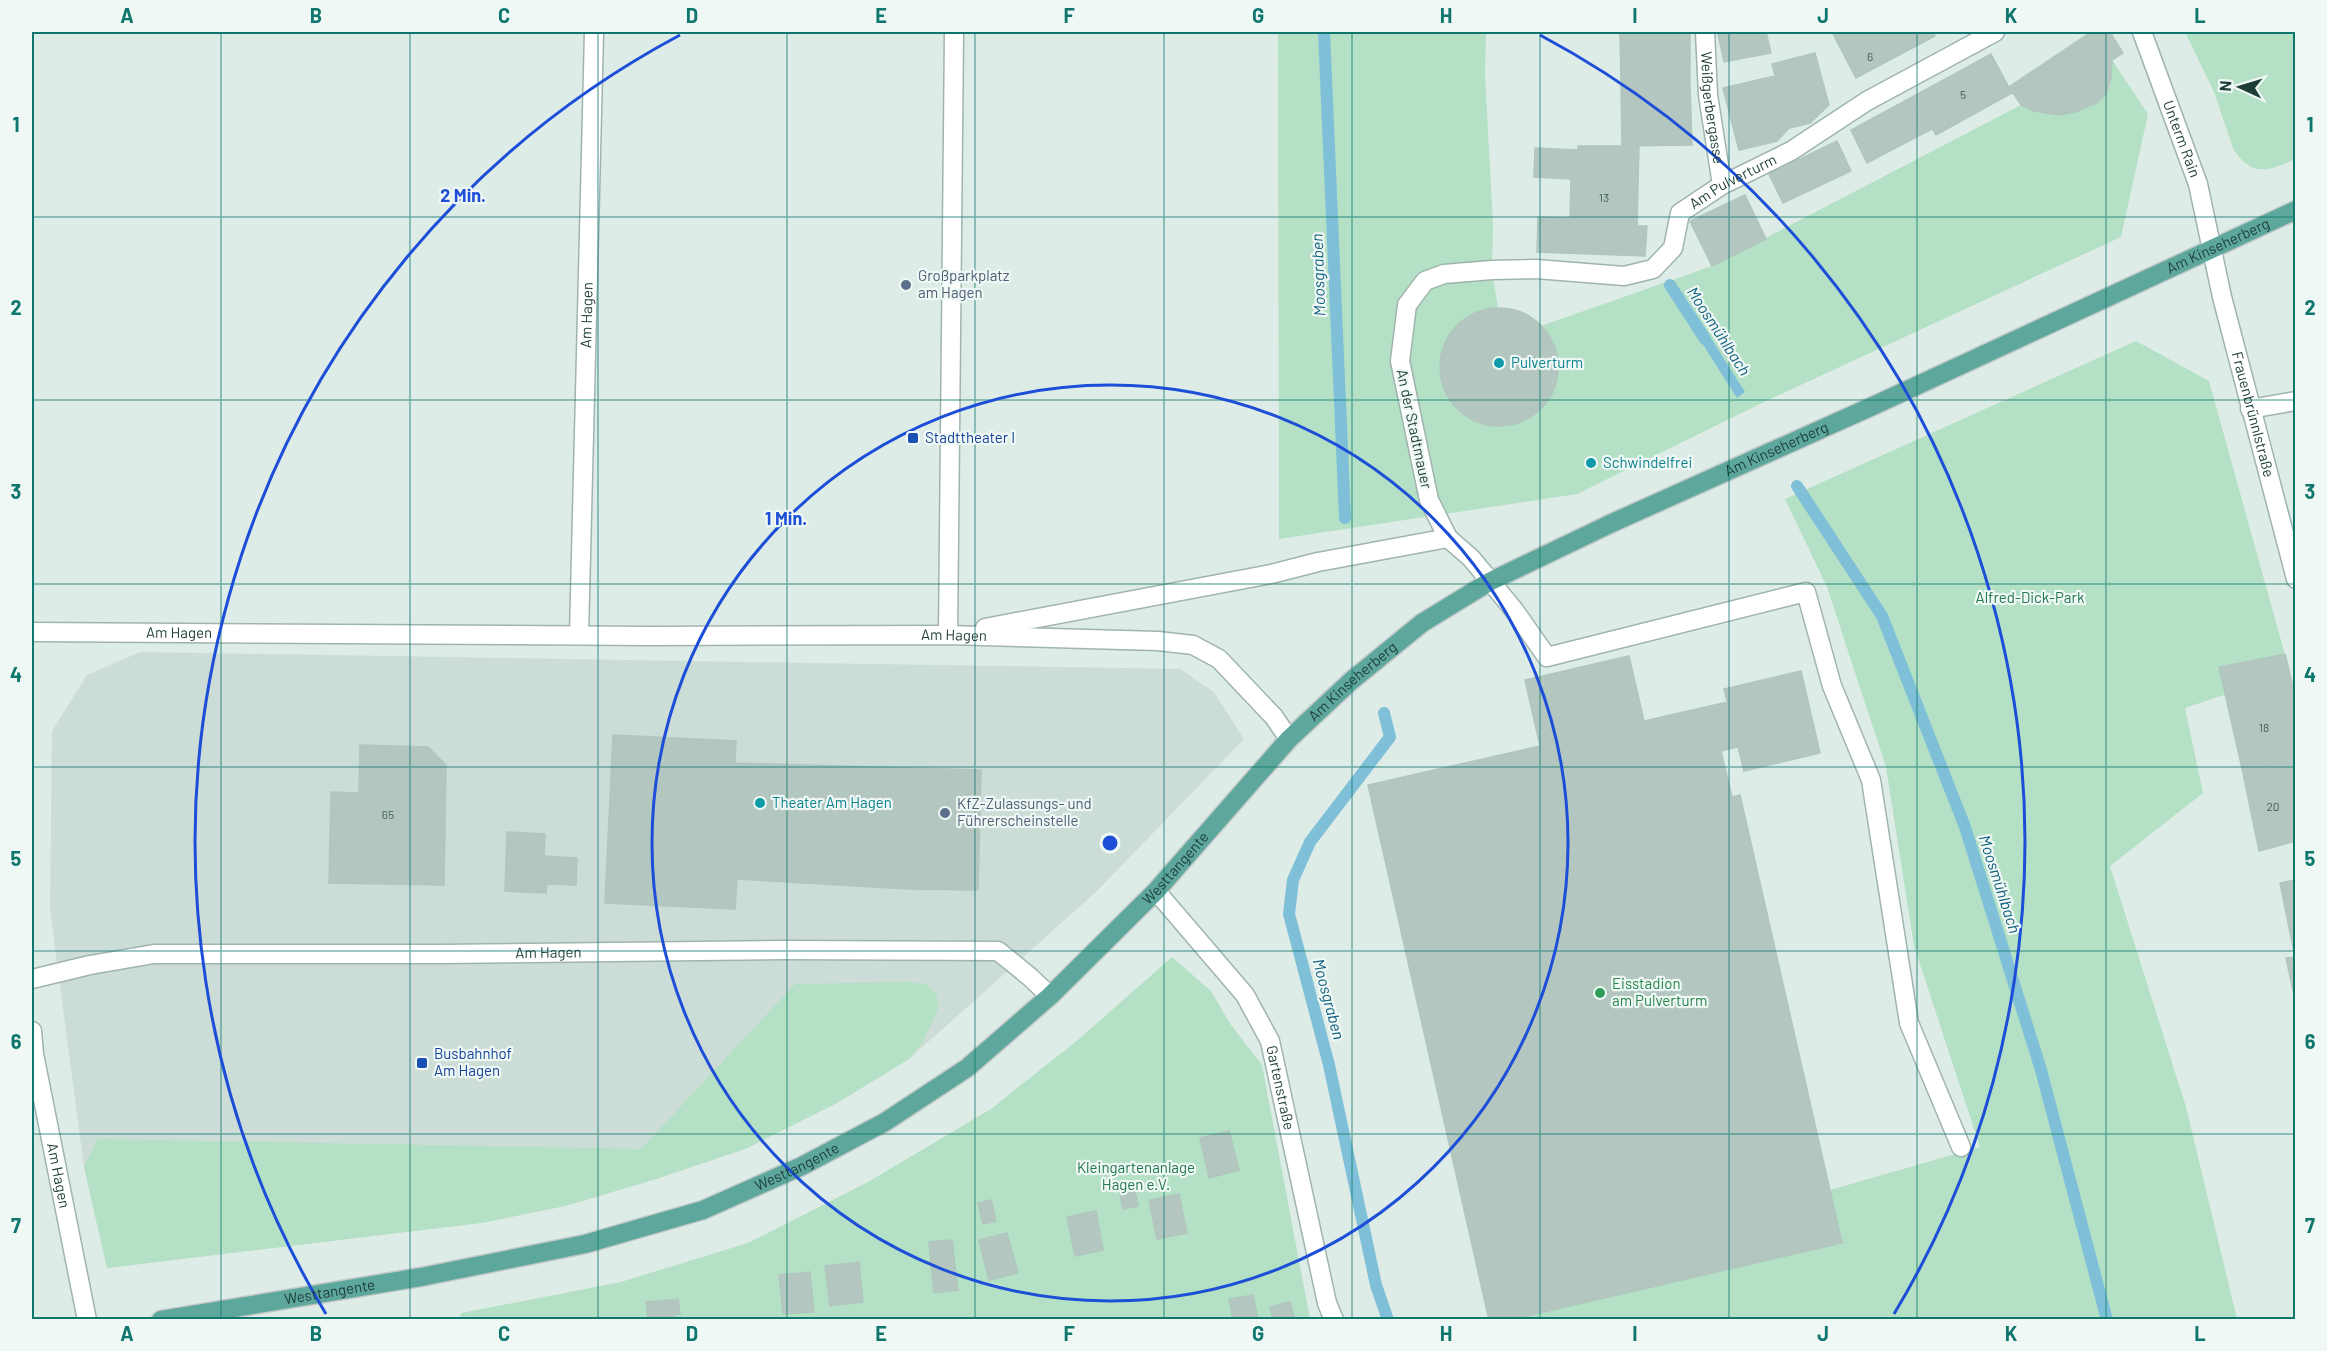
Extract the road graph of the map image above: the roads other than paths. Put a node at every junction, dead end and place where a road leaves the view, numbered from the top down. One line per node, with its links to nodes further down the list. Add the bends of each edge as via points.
1 (594, 32): 16 (street, Am Hagen)
2 (954, 32): 17 (street)
3 (1705, 32): 6 (street, Weißgerbergasse, via 1708,95)
4 (1995, 32): 6 (street, Am Pulverturm, via 1867,100 1791,151)
5 (2142, 32): 8 (street, Unterm Rain, via 2198,184)
6 (1722, 185): 9 (street, Am Pulverturm, via 1680,213 1673,248 1653,269 1624,276 1536,269)
7 (2295, 210): 8 (main road, Am Kinseherberg)
8 (2212, 250): 11 (street, Frauenbrünnlstraße); 14 (main road, Am Kinseherberg)
9 (1444, 274): 12 (street, An der Stadtmauer, via 1425,281 1407,305 1400,362 1429,500)
10 (2295, 401): 11 (street)
11 (2250, 409): 13 (street, Frauenbrünnlstraße)
12 (1448, 538): 14 (street, An der Stadtmauer); 17 (street)
13 (2295, 579)
14 (1489, 582): 18 (main road, Am Kinseherberg, via 1422,623 1387,650); 23 (street, An der Stadtmauer, via 1547,657 1806,592 1832,686 1871,780 1909,1023)
15 (32, 632): 16 (street, Am Hagen)
16 (579, 635): 17 (street, Am Hagen)
17 (948, 635): 18 (street, Am Hagen, via 1193,645 1219,659 1274,717)
18 (1289, 739): 19 (main road, Westtangente)
19 (1156, 891): 21 (main road, Westtangente); 26 (street, Gartenstraße, via 1245,995 1270,1041 1327,1303)
20 (32, 979): 21 (street, Am Hagen, via 154,954 998,951)
21 (1050, 996): 25 (main road, Westtangente, via 967,1068 885,1122 802,1166 703,1210 585,1244)
22 (32, 1031): 24 (street, Am Hagen)
23 (1961, 1147)
24 (87, 1320)
25 (161, 1320)
26 (1334, 1320)

